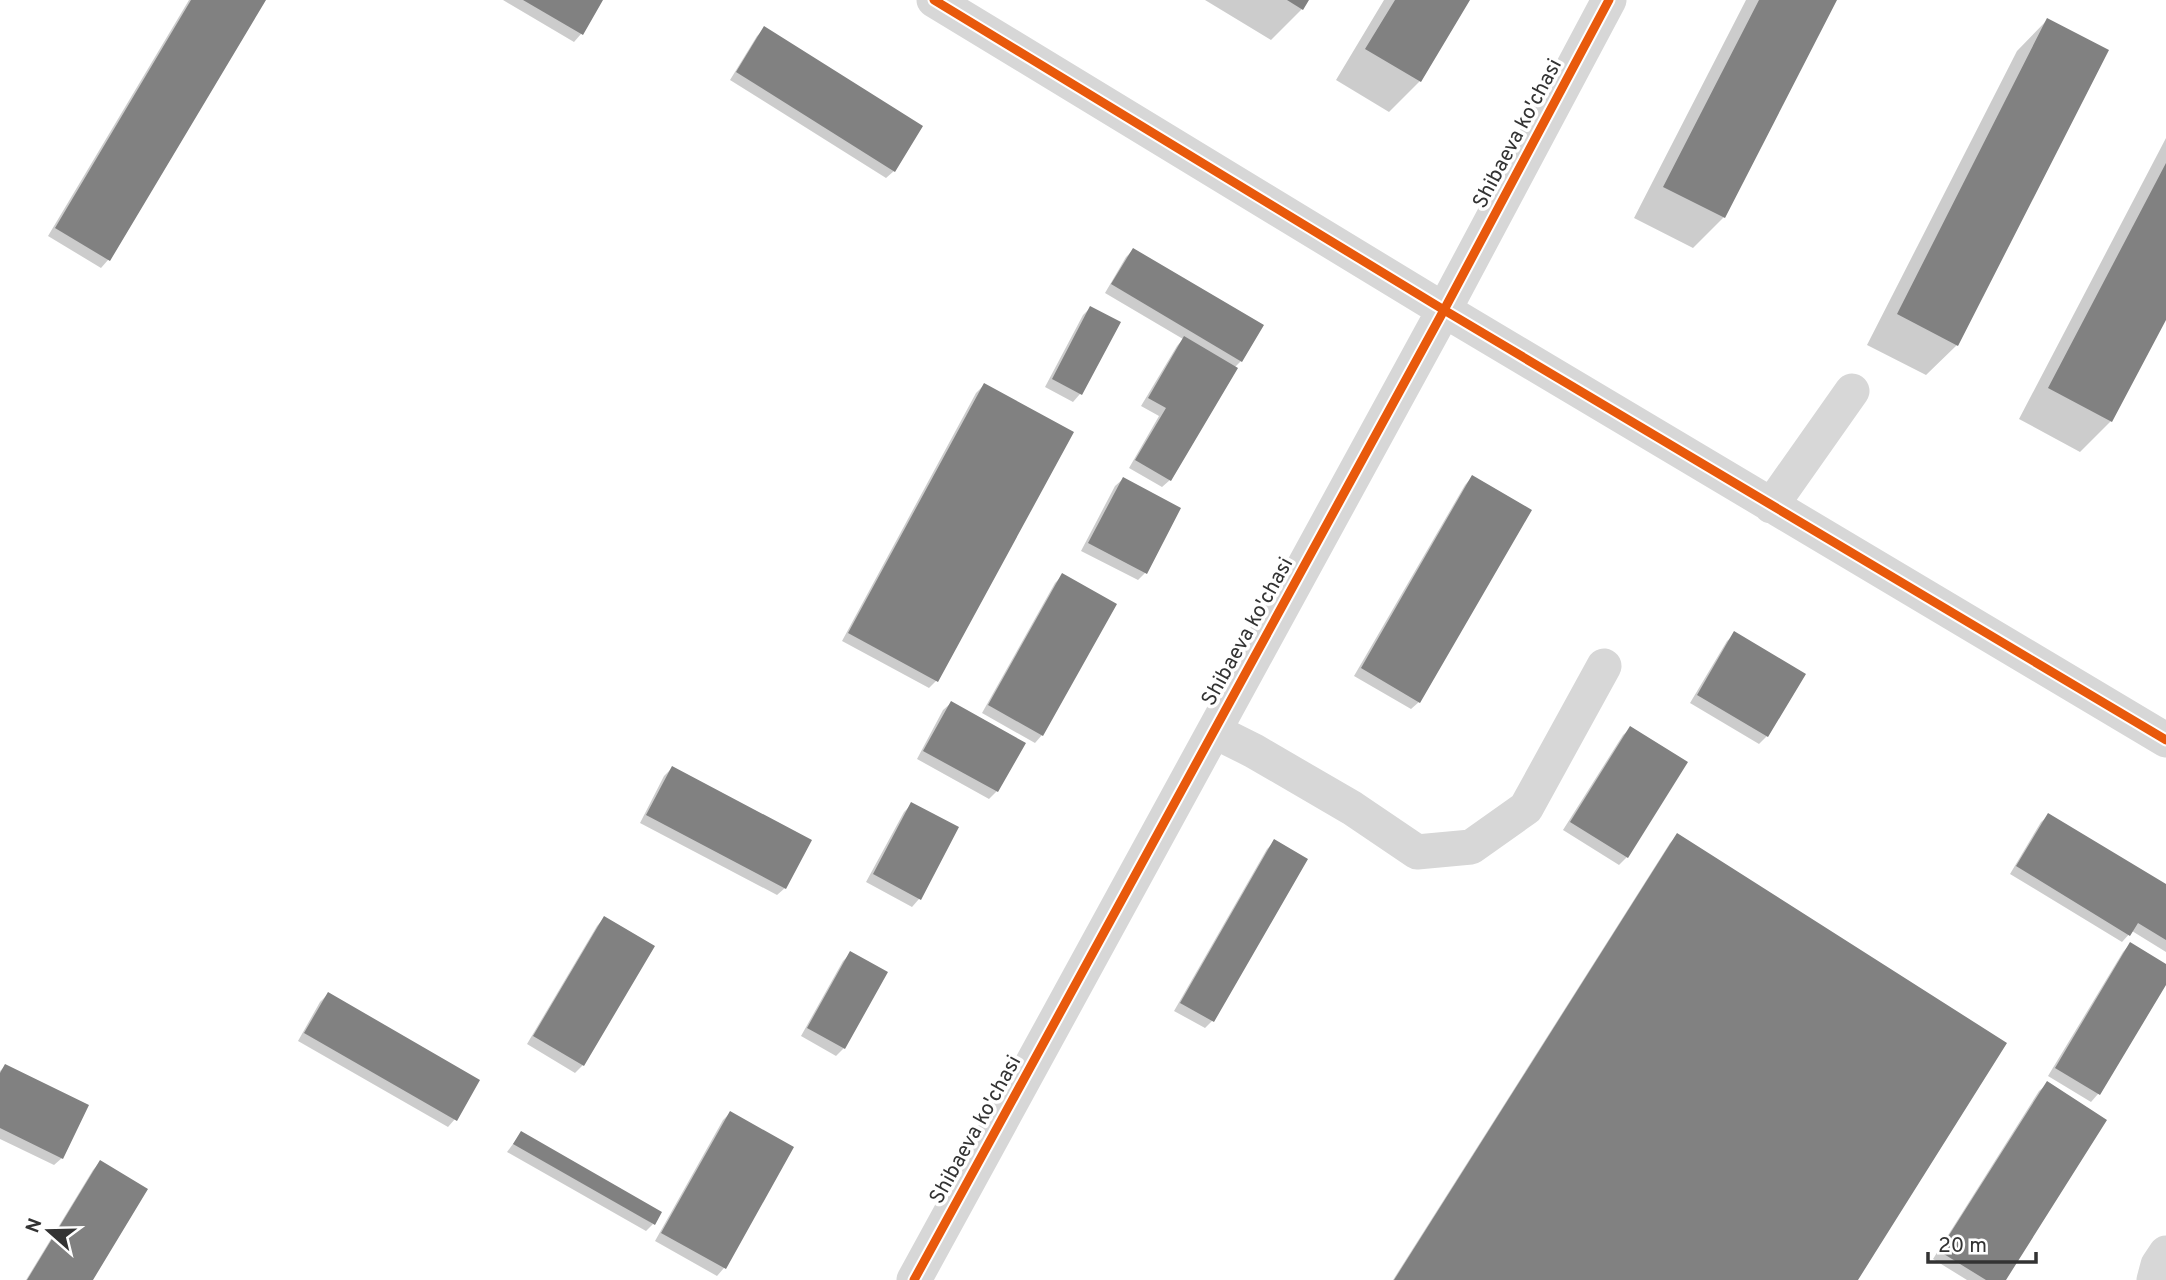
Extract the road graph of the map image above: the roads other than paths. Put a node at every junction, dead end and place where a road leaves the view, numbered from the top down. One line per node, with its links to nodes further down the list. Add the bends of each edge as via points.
1 (933, 0): 3 (street)
2 (1609, 0): 3 (street, Shibaeva ko'chasi)
3 (1444, 310): 5 (street); 7 (street, Shibaeva ko'chasi)
4 (1852, 391): 5 (street)
5 (1771, 506): 8 (street)
6 (1605, 666): 7 (street, via 1526,808 1471,847 1417,852 1352,808)
7 (1214, 731): 10 (street, Shibaeva ko'chasi)
8 (2166, 740)
9 (2166, 1253): 11 (street)
10 (914, 1280)
11 (2154, 1280)

